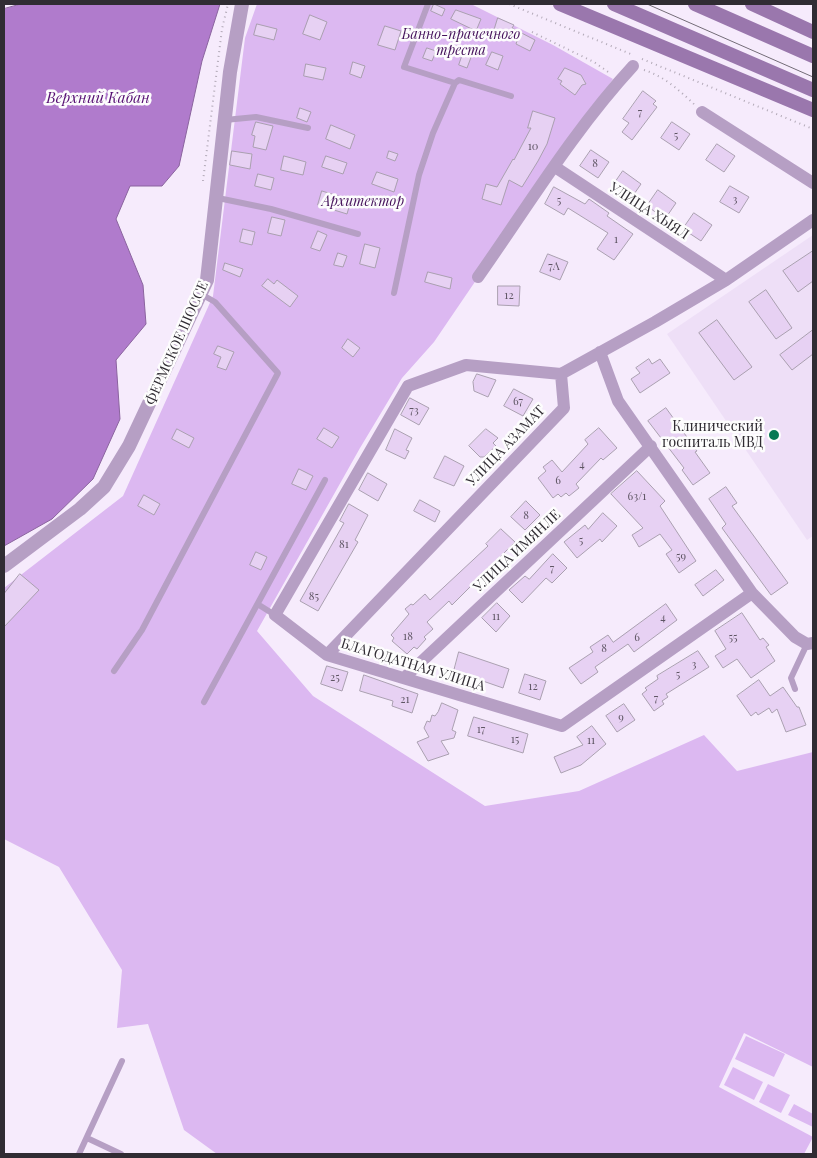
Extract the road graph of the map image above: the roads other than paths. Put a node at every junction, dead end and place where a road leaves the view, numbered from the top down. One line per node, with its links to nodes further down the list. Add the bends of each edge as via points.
1 (242, 4): 15 (street, ФЕРМСКОЕ ШОССЕ)
2 (428, 4): 10 (lane, via 404,67)
3 (560, 4): 13 (main road)
4 (614, 4): 11 (main road)
5 (695, 4): 8 (main road)
6 (752, 4): 7 (main road)
7 (813, 32)
8 (813, 56)
9 (633, 66): 17 (street)
10 (454, 83): 12 (lane, via 459,80); 24 (lane, via 419,175)
11 (813, 90)
12 (511, 96)
13 (813, 110)
14 (702, 112): 18 (street)
15 (225, 120): 16 (lane, via 256,118); 19 (street, ФЕРМСКОЕ ШОССЕ)
16 (308, 128)
17 (555, 167): 22 (street); 23 (street, УЛИЦА ХЫЯЛ)
18 (813, 183)
19 (218, 198): 21 (lane, via 271,209); 25 (street, ФЕРМСКОЕ ШОССЕ, via 207,280)
20 (813, 220): 23 (street)
21 (358, 234)
22 (478, 277)
23 (726, 280): 26 (street)
24 (394, 293)
25 (201, 294): 30 (street, ФЕРМСКОЕ ШОССЕ, via 129,446 104,487); 36 (lane, via 216,302 278,373 142,630)
26 (600, 352): 27 (street); 28 (street, via 618,401)
27 (561, 374): 33 (street, via 466,365 408,386); 35 (street, УЛИЦА АЗАМАТ, via 564,408)
28 (651, 446): 31 (street); 37 (street, УЛИЦА ИМЯНЛЕ)
29 (325, 480): 32 (lane)
30 (4, 566)
31 (752, 592): 34 (street, via 795,637); 37 (street, БЛАГОДАТНАЯ УЛИЦА, via 562,726)
32 (259, 605): 33 (lane); 39 (lane)
33 (275, 616): 35 (street, БЛАГОДАТНАЯ УЛИЦА)
34 (810, 643): 38 (lane, via 791,678)
35 (327, 655): 37 (street, БЛАГОДАТНАЯ УЛИЦА)
36 (114, 671)
37 (404, 678)
38 (795, 689)
39 (204, 702)
40 (122, 1061): 41 (lane)
41 (87, 1138): 42 (lane); 43 (lane)
42 (80, 1154)
43 (121, 1154)

